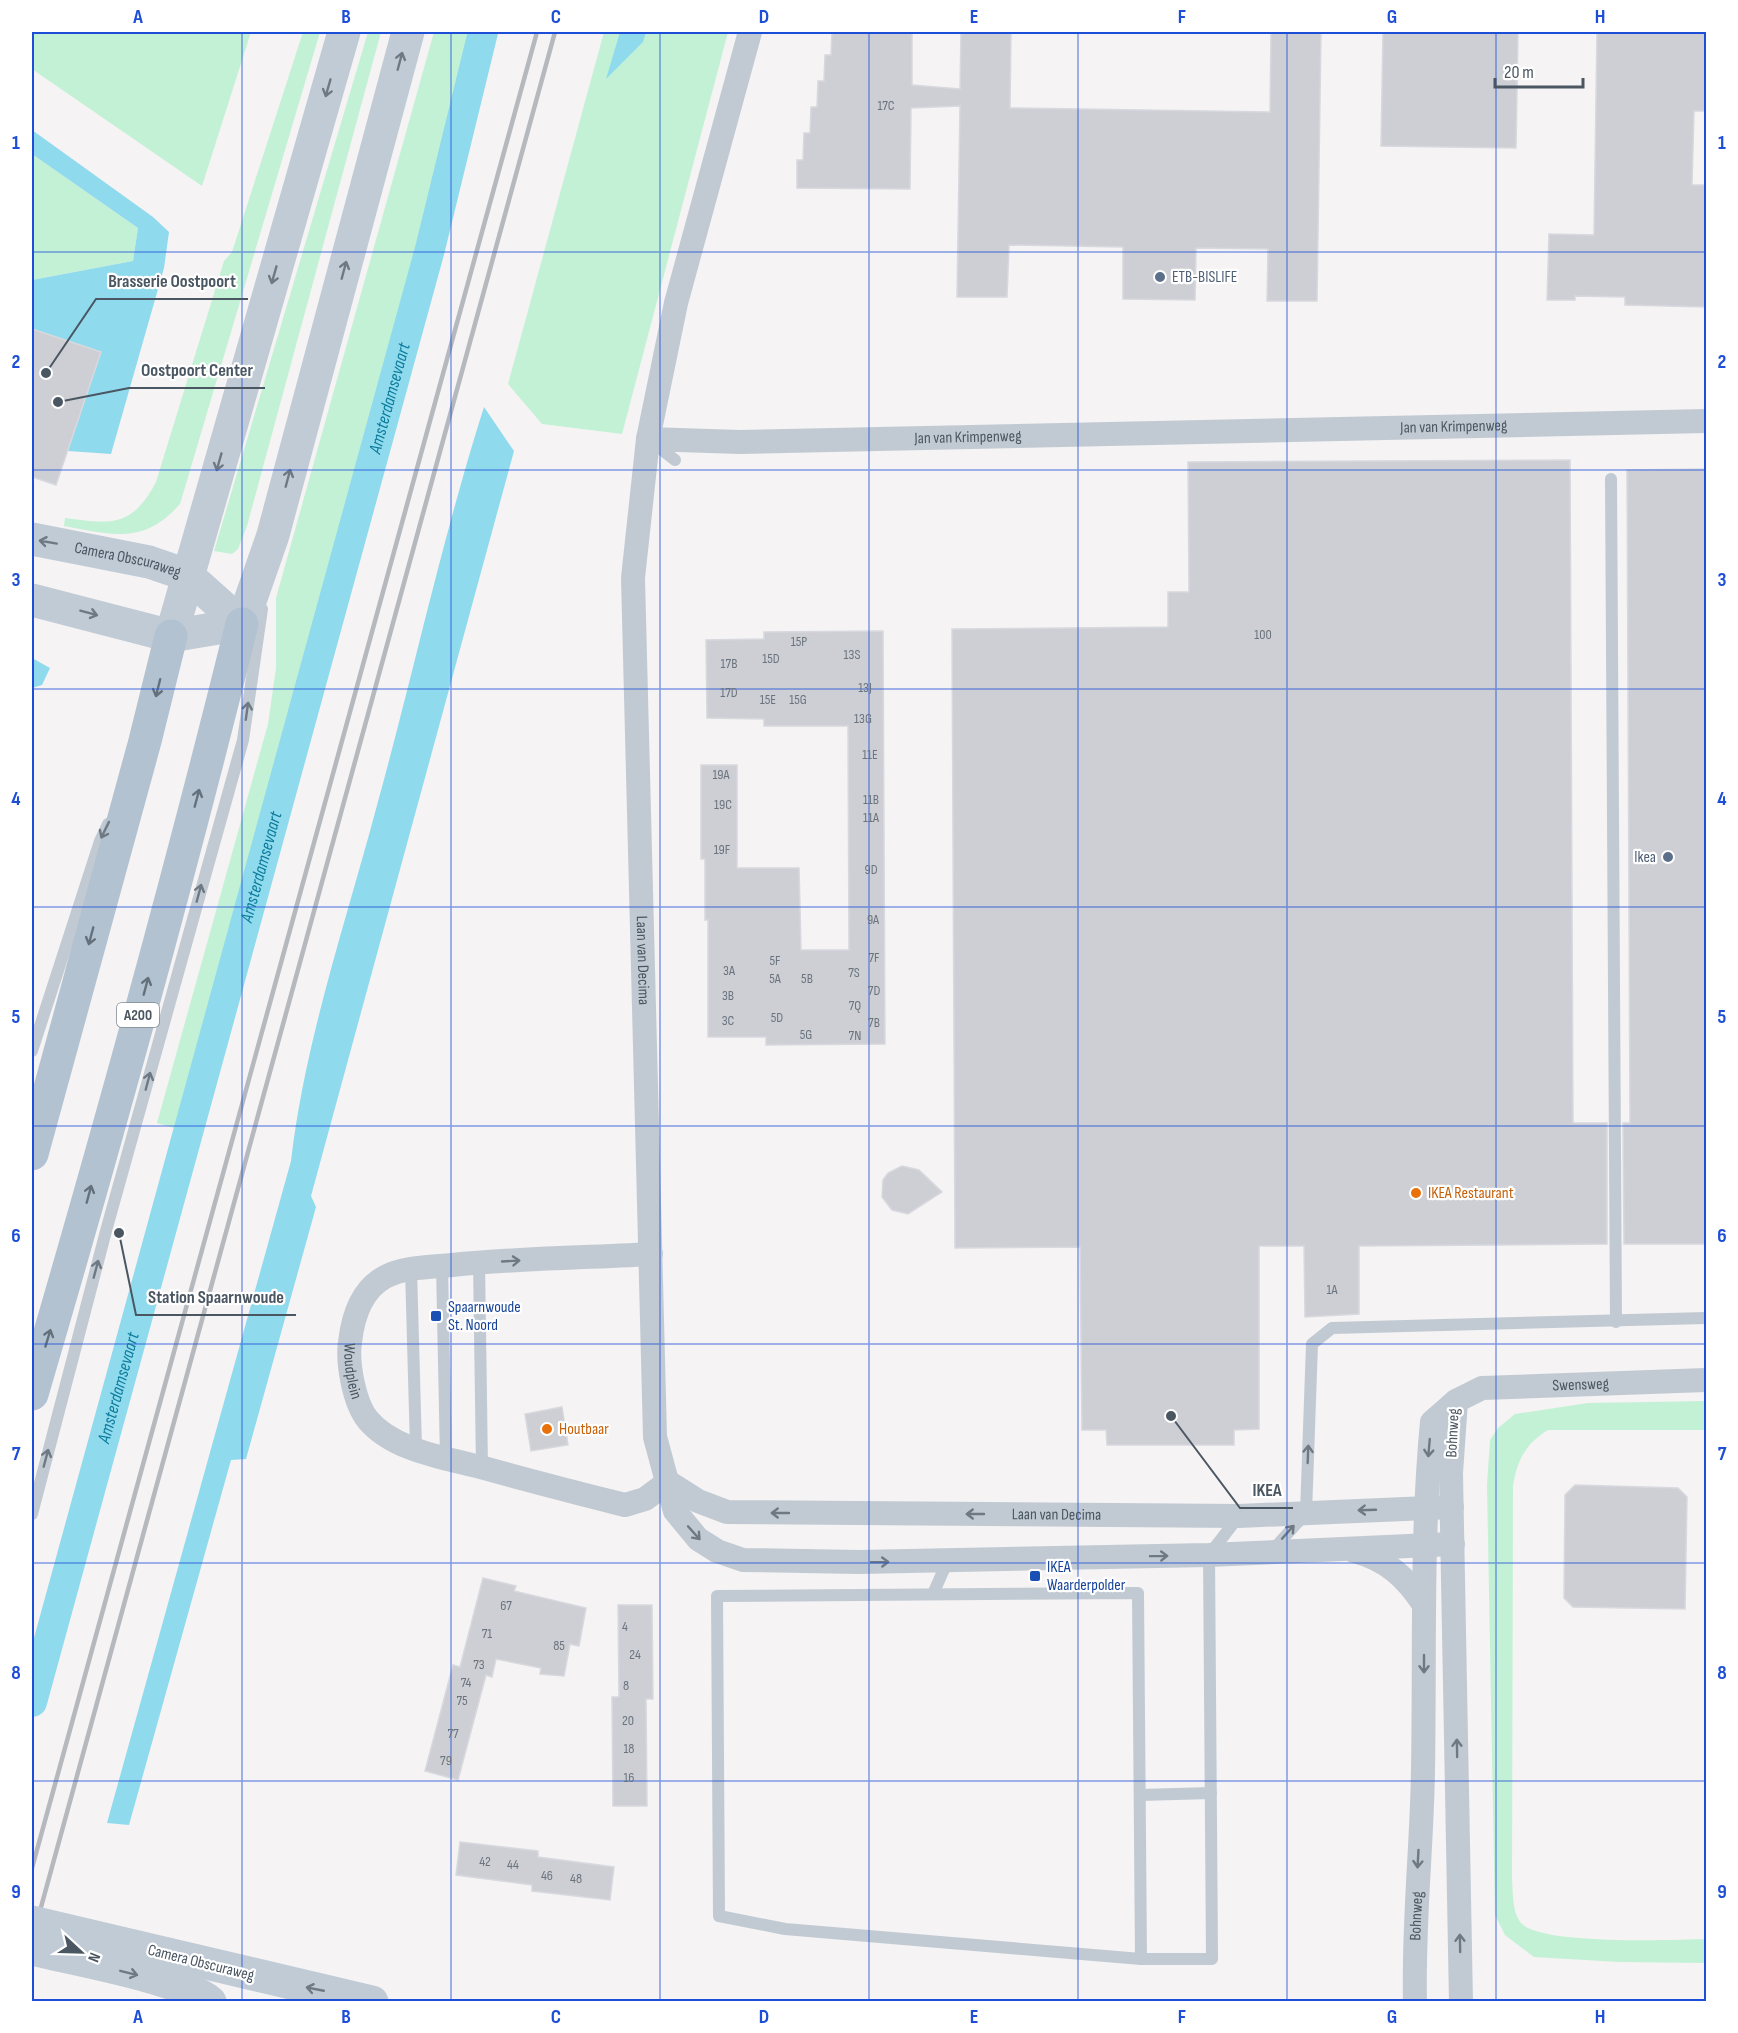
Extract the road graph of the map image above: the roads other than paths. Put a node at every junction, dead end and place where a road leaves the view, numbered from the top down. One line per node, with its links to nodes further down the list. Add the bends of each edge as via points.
1 (344, 32): 10 (main road, one-way to 10)
2 (408, 32): 8 (main road, one-way to 2)
3 (750, 32): 5 (street, via 676,303)
4 (1707, 421): 5 (street, Jan van Krimpenweg, via 740,442)
5 (648, 439): 6 (lane); 17 (street, Laan van Decima, via 633,578)
6 (675, 460)
7 (1611, 478): 22 (lane)
8 (273, 535): 12 (main road); 33 (lane, A200, one-way to 8, via 109,1220 243,740)
9 (32, 539): 10 (main road, Camera Obscuraweg, one-way to 9, via 149,562)
10 (187, 575): 12 (main road, Camera Obscuraweg); 13 (main road)
11 (32, 600): 13 (main road, one-way to 13)
12 (242, 624): 13 (main road); 24 (main road, A200, one-way to 12)
13 (171, 636): 14 (main road, one-way to 14)
14 (140, 758): 15 (lane, one-way to 15, via 100,840); 16 (main road, one-way to 16)
15 (32, 1051)
16 (32, 1154)
17 (651, 1254): 18 (street, Woudplein, one-way to 17); 29 (street, Laan van Decima, via 655,1437)
18 (479, 1262): 19 (street, Woudplein); 28 (lane)
19 (442, 1266): 20 (street, Woudplein); 27 (lane)
20 (411, 1269): 26 (lane); 26 (street, Woudplein, via 386,1276 369,1287 352,1324 348,1359 368,1419 393,1439)
21 (1707, 1318): 22 (lane)
22 (1616, 1322): 32 (lane, one-way to 22, via 1312,1344 1332,1328)
23 (1707, 1380): 25 (street, Swensweg, via 1482,1388)
24 (32, 1394)
25 (1456, 1401): 30 (street, Bohnweg, one-way to 30, via 1432,1422); 31 (street, Bohnweg, via 1450,1473)
26 (416, 1448): 27 (street, Woudplein)
27 (446, 1459): 28 (street, Woudplein)
28 (482, 1467): 29 (street, Woudplein, via 625,1505 645,1499)
29 (668, 1482): 34 (street, Laan van Decima, one-way to 29, via 727,1512 698,1501); 40 (street, Laan van Decima, one-way to 40, via 675,1511 698,1539 743,1560)
30 (1426, 1508): 31 (street, Laan van Decima); 32 (street, Laan van Decima, one-way to 32); 36 (street, Bohnweg)
31 (1452, 1508): 35 (street, Bohnweg)
32 (1306, 1513): 34 (street, Laan van Decima); 38 (lane, one-way to 32)
33 (32, 1514)
34 (1239, 1516): 39 (lane)
35 (1453, 1544): 36 (street, Laan van Decima); 52 (street, Bohnweg, one-way to 35)
36 (1424, 1545): 37 (street, Laan van Decima); 42 (street, Bohnweg)
37 (1343, 1549): 38 (street, Laan van Decima); 42 (street, Laan van Decima, via 1374,1557 1395,1569)
38 (1271, 1552): 39 (street, Laan van Decima)
39 (1209, 1555): 40 (street, Laan van Decima, one-way to 39); 43 (lane)
40 (948, 1560): 41 (lane)
41 (933, 1594): 44 (lane, via 1138,1593); 47 (lane, via 717,1596 719,1916 784,1929)
42 (1424, 1605): 51 (street, Bohnweg, one-way to 51, via 1423,1771 1413,1950)
43 (1211, 1793): 44 (lane); 47 (lane, via 1212,1959)
44 (1140, 1796): 47 (lane)
45 (32, 1922): 48 (main road, Camera Obscuraweg, bridge)
46 (32, 1949): 48 (main road, Camera Obscuraweg, one-way to 48)
47 (1142, 1959)
48 (164, 1968): 49 (main road, Camera Obscuraweg); 50 (main road, Camera Obscuraweg, one-way to 48)
49 (210, 2001)
50 (372, 2001)
51 (1415, 2001)
52 (1461, 2001)

